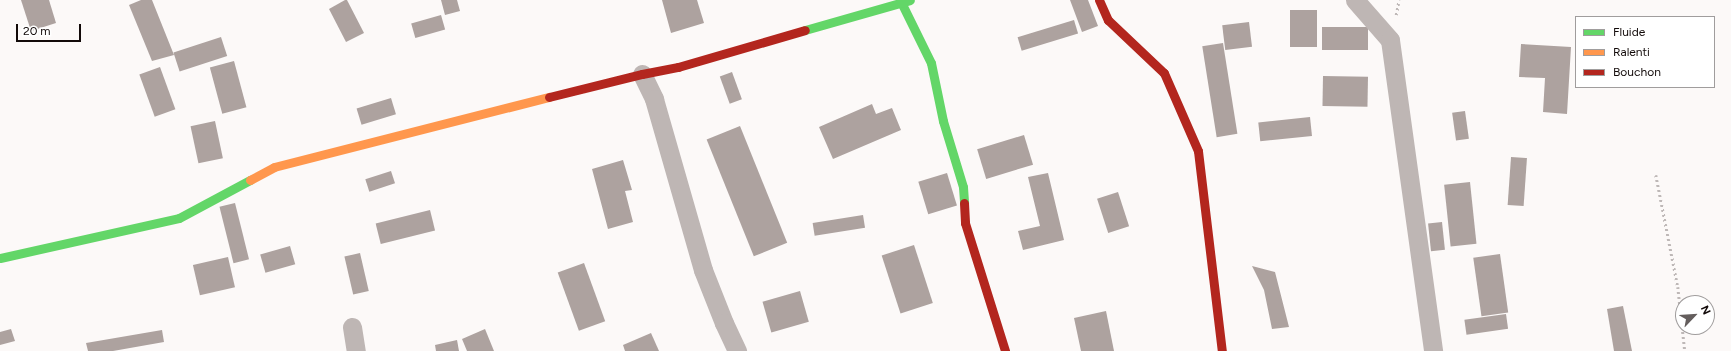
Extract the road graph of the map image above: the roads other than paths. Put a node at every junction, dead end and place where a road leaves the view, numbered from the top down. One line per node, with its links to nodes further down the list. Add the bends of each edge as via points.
1 (910, 0): 4 (street)
2 (1099, 0): 11 (street, via 1108,20 1164,73 1198,151)
3 (1355, 0): 12 (street, via 1390,40)
4 (900, 1): 5 (street, via 678,67); 10 (street, via 931,63 943,121 963,187 965,223)
5 (642, 74): 6 (street, via 274,167 179,218); 9 (street, via 654,99 703,270)
6 (0, 258)
7 (352, 327): 8 (street)
8 (356, 351)
9 (737, 351)
10 (1005, 351)
11 (1222, 351)
12 (1433, 351)

